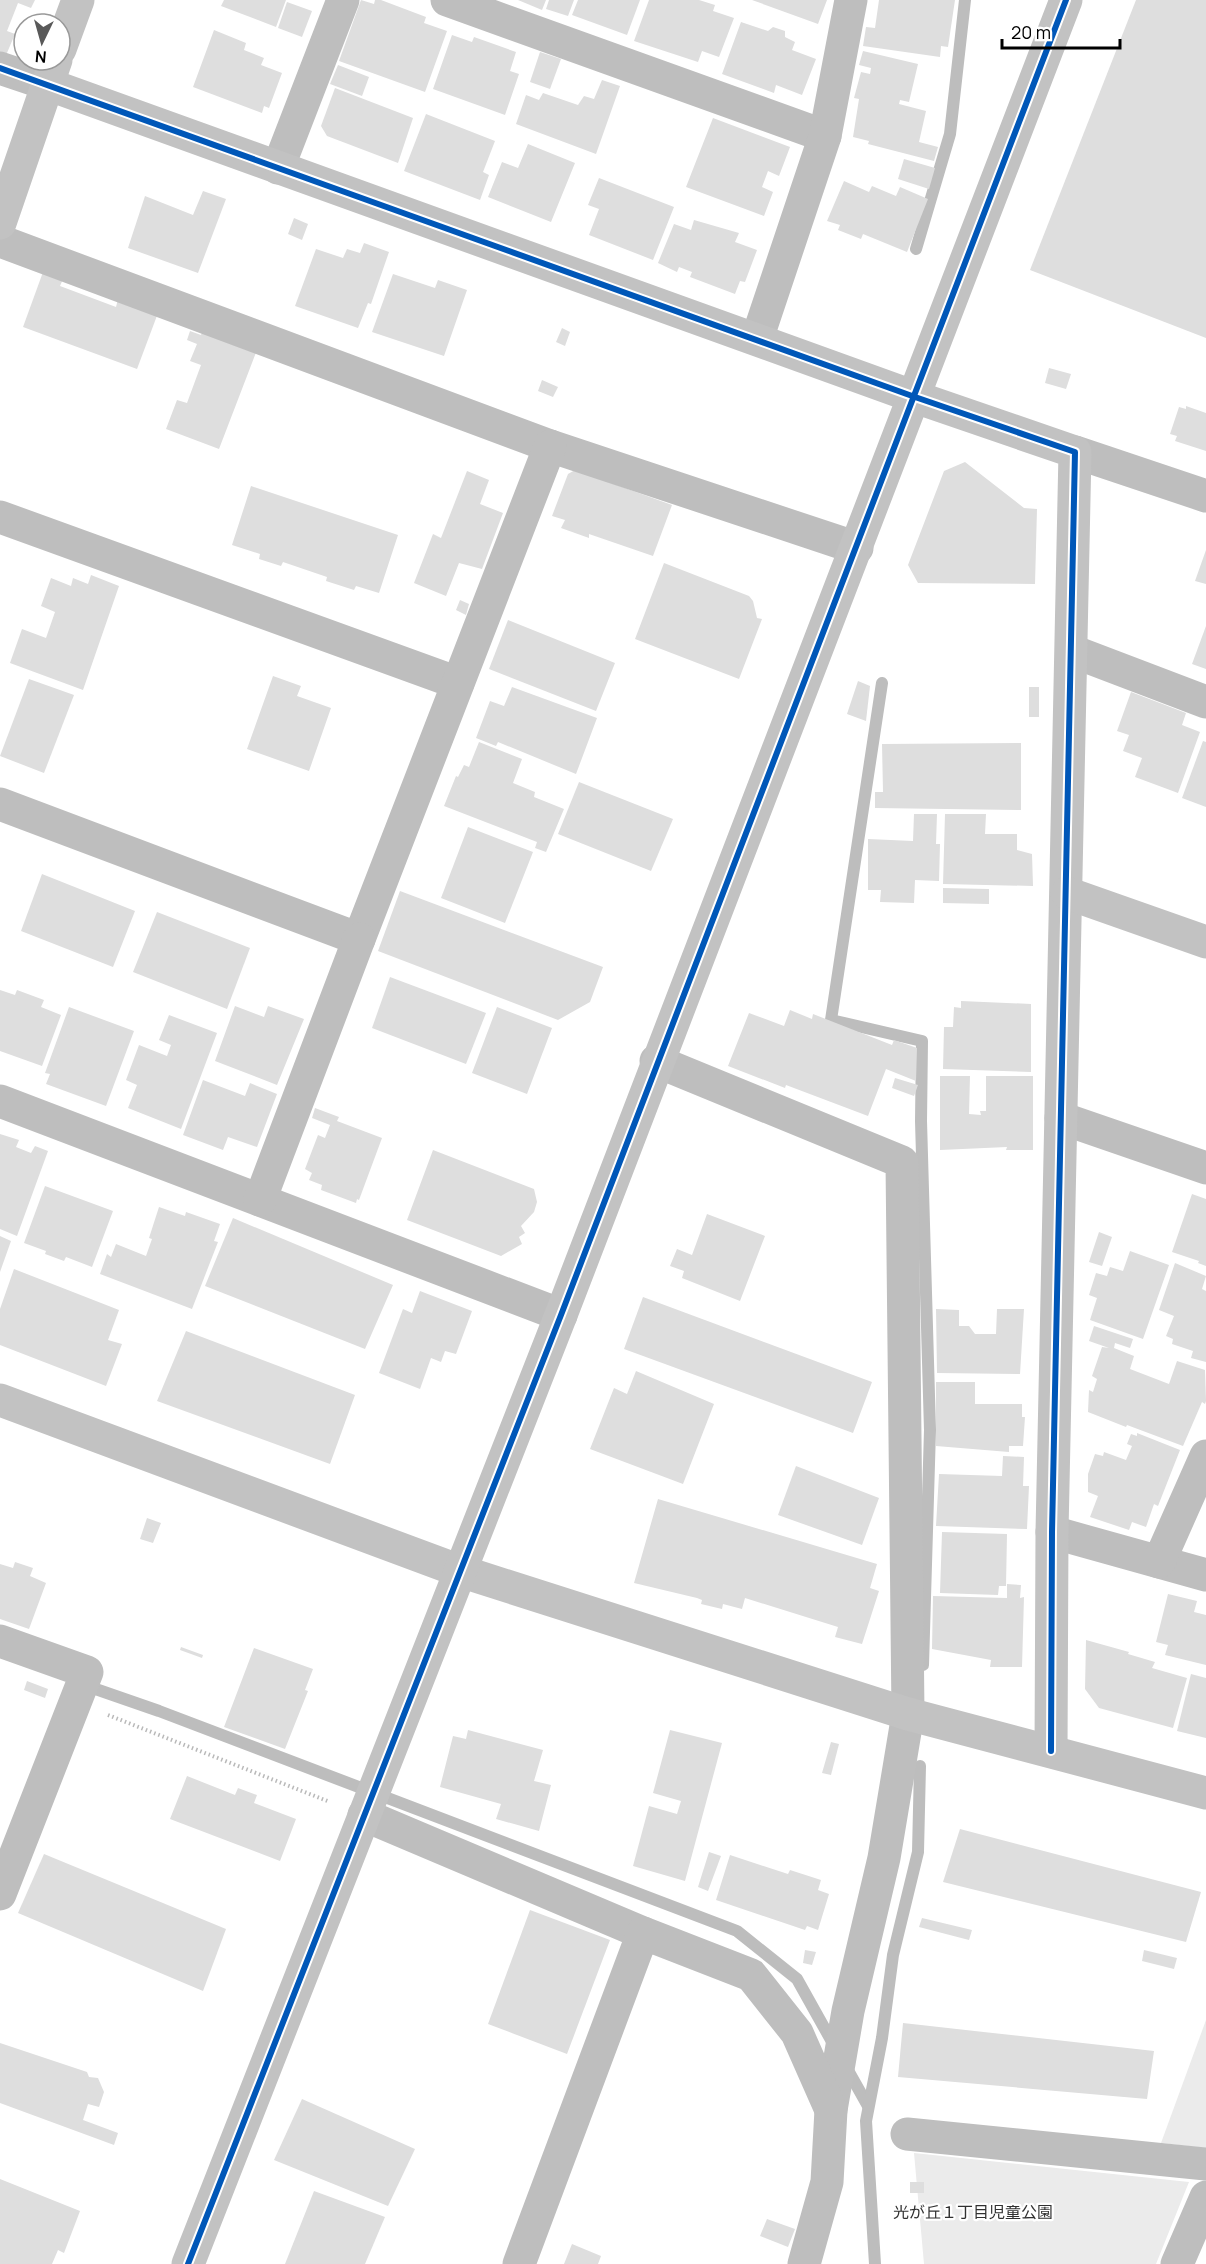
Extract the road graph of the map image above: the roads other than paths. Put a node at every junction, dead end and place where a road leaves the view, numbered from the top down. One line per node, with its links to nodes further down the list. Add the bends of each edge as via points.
1 (78, 0): 6 (street)
2 (343, 0): 9 (street)
3 (447, 0): 8 (street)
4 (850, 0): 8 (street)
5 (1066, 0): 13 (street)
6 (72, 16)
7 (52, 72): 9 (street); 10 (street)
8 (825, 136): 12 (street)
9 (278, 168): 12 (street)
10 (0, 223)
11 (0, 241): 14 (street)
12 (757, 339): 13 (street)
13 (915, 397): 15 (street); 18 (street)
14 (550, 446): 18 (street); 20 (street)
15 (1075, 452): 16 (street); 19 (street)
16 (1206, 496)
17 (0, 517): 20 (street)
18 (857, 548): 26 (street)
19 (1072, 651): 21 (street); 23 (street)
20 (458, 683): 24 (street)
21 (1206, 702)
22 (0, 804): 24 (street)
23 (1067, 893): 25 (street); 28 (street)
24 (359, 939): 30 (street)
25 (1206, 942)
26 (656, 1061): 31 (street); 39 (street, via 902,1162)
27 (0, 1101): 30 (street)
28 (1061, 1118): 29 (street); 34 (street)
29 (1206, 1168)
30 (260, 1200): 31 (street)
31 (561, 1315): 36 (street)
32 (0, 1400): 36 (street)
33 (1206, 1456): 35 (street)
34 (1052, 1532): 35 (street); 40 (street)
35 (1159, 1562): 37 (street)
36 (460, 1571): 39 (street); 42 (street)
37 (1206, 1575)
38 (0, 1641): 43 (street, via 87,1672)
39 (917, 1716): 40 (street); 45 (street, via 848,2012)
40 (1051, 1751): 41 (street)
41 (1206, 1793)
42 (364, 1815): 44 (street); 49 (street)
43 (0, 1894)
44 (643, 1933): 45 (street, via 751,1975 797,2033); 50 (street)
45 (831, 2110): 51 (street, via 827,2182)
46 (907, 2134): 47 (street)
47 (1206, 2163)
48 (1206, 2197): 52 (street)
49 (188, 2264)
50 (519, 2264)
51 (804, 2264)
52 (1177, 2264)

